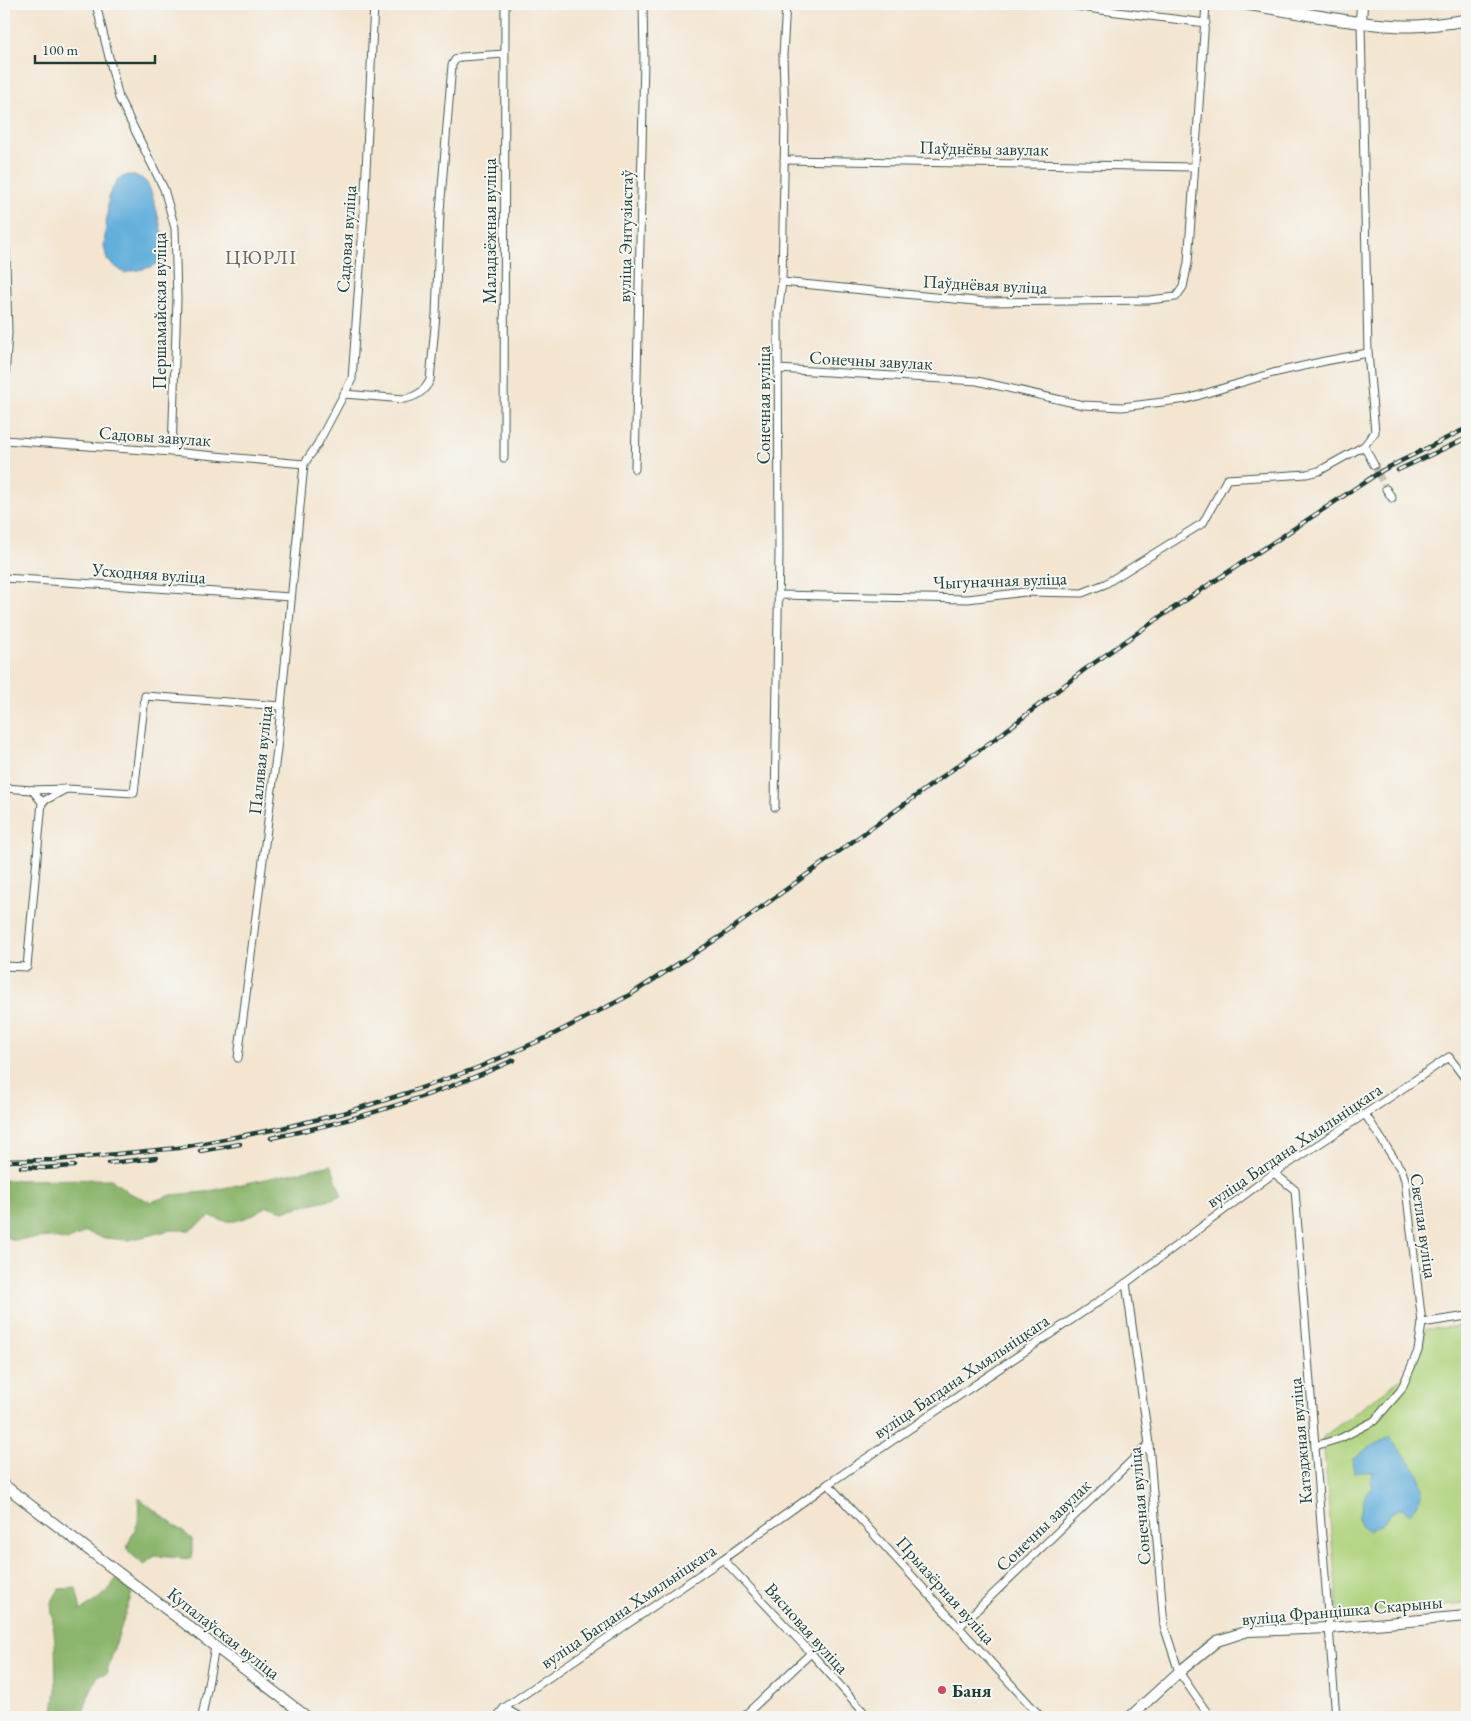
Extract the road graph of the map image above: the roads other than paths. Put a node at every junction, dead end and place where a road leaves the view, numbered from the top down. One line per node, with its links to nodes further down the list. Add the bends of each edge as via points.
1 (96, 4): 24 (street, Першамайская вуліца, via 118,98 164,189 175,228 177,299)
2 (374, 4): 21 (street, Садовая вуліца, via 352,379)
3 (505, 4): 13 (street, Маладзёжная вуліца)
4 (643, 4): 28 (street, вуліца Энтузіястаў)
5 (786, 4): 14 (street, Сонечная вуліца)
6 (1064, 4): 11 (street)
7 (1206, 4): 11 (street)
8 (1246, 4): 12 (main road)
9 (1362, 4): 12 (street)
10 (1467, 20): 12 (main road, via 1404,26)
11 (1206, 23): 15 (street)
12 (1361, 23): 18 (street)
13 (504, 54): 21 (street, via 461,57 452,65 440,211 436,315 428,385 411,398 404,399); 25 (street, Маладзёжная вуліца)
14 (784, 160): 15 (street, Паўднёвы завулак); 17 (street, Сонечная вуліца)
15 (1194, 167): 17 (street, Паўднёвая вуліца, via 1188,264 1183,287 1176,298 985,302)
16 (4, 188): 20 (street, via 8,333)
17 (782, 282): 19 (street, Сонечная вуліца, via 778,313)
18 (1368, 353): 19 (street, Сонечны завулак, via 1325,360 1187,399 1122,407 1083,405 977,381); 23 (street, via 1375,432)
19 (778, 369): 32 (street, Сонечная вуліца)
20 (4, 393)
21 (344, 394): 26 (street, Садовая вуліца)
22 (4, 440): 24 (street, Садовы завулак)
23 (1364, 446): 27 (street); 32 (street, Чыгуначная вуліца, via 1319,471 1307,474 1227,479 1203,523 1105,584 1082,593 1025,592 968,599)
24 (172, 452): 26 (street, Садовы завулак)
25 (504, 458)
26 (304, 464): 33 (street, Палявая вуліца)
27 (1374, 465)
28 (635, 470)
29 (1386, 489): 30 (street)
30 (1392, 498)
31 (4, 578): 33 (street, Усходняя вуліца)
32 (778, 595): 39 (street, Сонечная вуліца)
33 (291, 597): 34 (street, Палявая вуліца)
34 (281, 706): 36 (street, via 145,696 134,793); 41 (street, Палявая вуліца)
35 (4, 788): 37 (street)
36 (67, 789): 37 (street); 38 (street)
37 (32, 790): 38 (street)
38 (42, 802): 40 (street, via 27,967)
39 (775, 807)
40 (4, 966)
41 (238, 1058)
42 (1467, 1081): 43 (street, вуліца Багдана Хмяльніцкага, via 1449,1057)
43 (1365, 1114): 44 (street, вуліца Багдана Хмяльніцкага); 47 (street, Светлая вуліца, via 1405,1180)
44 (1274, 1173): 45 (street, вуліца Багдана Хмяльніцкага); 49 (street, Катэджная вуліца, via 1295,1190)
45 (1126, 1283): 48 (street, Сонечная вуліца); 50 (street, вуліца Багдана Хмяльніцкага)
46 (1467, 1316): 47 (street)
47 (1422, 1323): 49 (street, Светлая вуліца, via 1418,1350 1401,1390 1374,1421 1341,1438)
48 (1149, 1444): 54 (street, Сонечны завулак); 58 (street, Сонечная вуліца, via 1164,1626)
49 (1315, 1446): 55 (street, Катэджная вуліца)
50 (828, 1484): 52 (street, вуліца Багдана Хмяльніцкага); 54 (street, Прыазёрная вуліца)
51 (4, 1485): 56 (street, Купалаўская вуліца)
52 (723, 1559): 57 (street, Вясновая вуліца); 59 (street, вуліца Багдана Хмяльніцкага)
53 (1467, 1616): 55 (street, вуліца Францішка Скарыны)
54 (959, 1627): 66 (street, Прыазёрная вуліца)
55 (1330, 1628): 58 (street, вуліца Францішка Скарыны, via 1248,1631 1217,1641); 69 (street, Катэджная вуліца)
56 (215, 1647): 60 (street); 61 (street, Купалаўская вуліца)
57 (811, 1653): 64 (street); 65 (street, Вясновая вуліца)
58 (1179, 1672): 67 (street, вуліца Францішка Скарыны); 68 (street, Сонечная вуліца)
59 (504, 1708): 62 (street, вуліца Багдана Хмяльніцкага); 63 (street)
60 (202, 1717)
61 (307, 1717)
62 (497, 1717)
63 (520, 1717)
64 (743, 1717)
65 (868, 1717)
66 (1041, 1717)
67 (1130, 1717)
68 (1210, 1717)
69 (1336, 1717)

